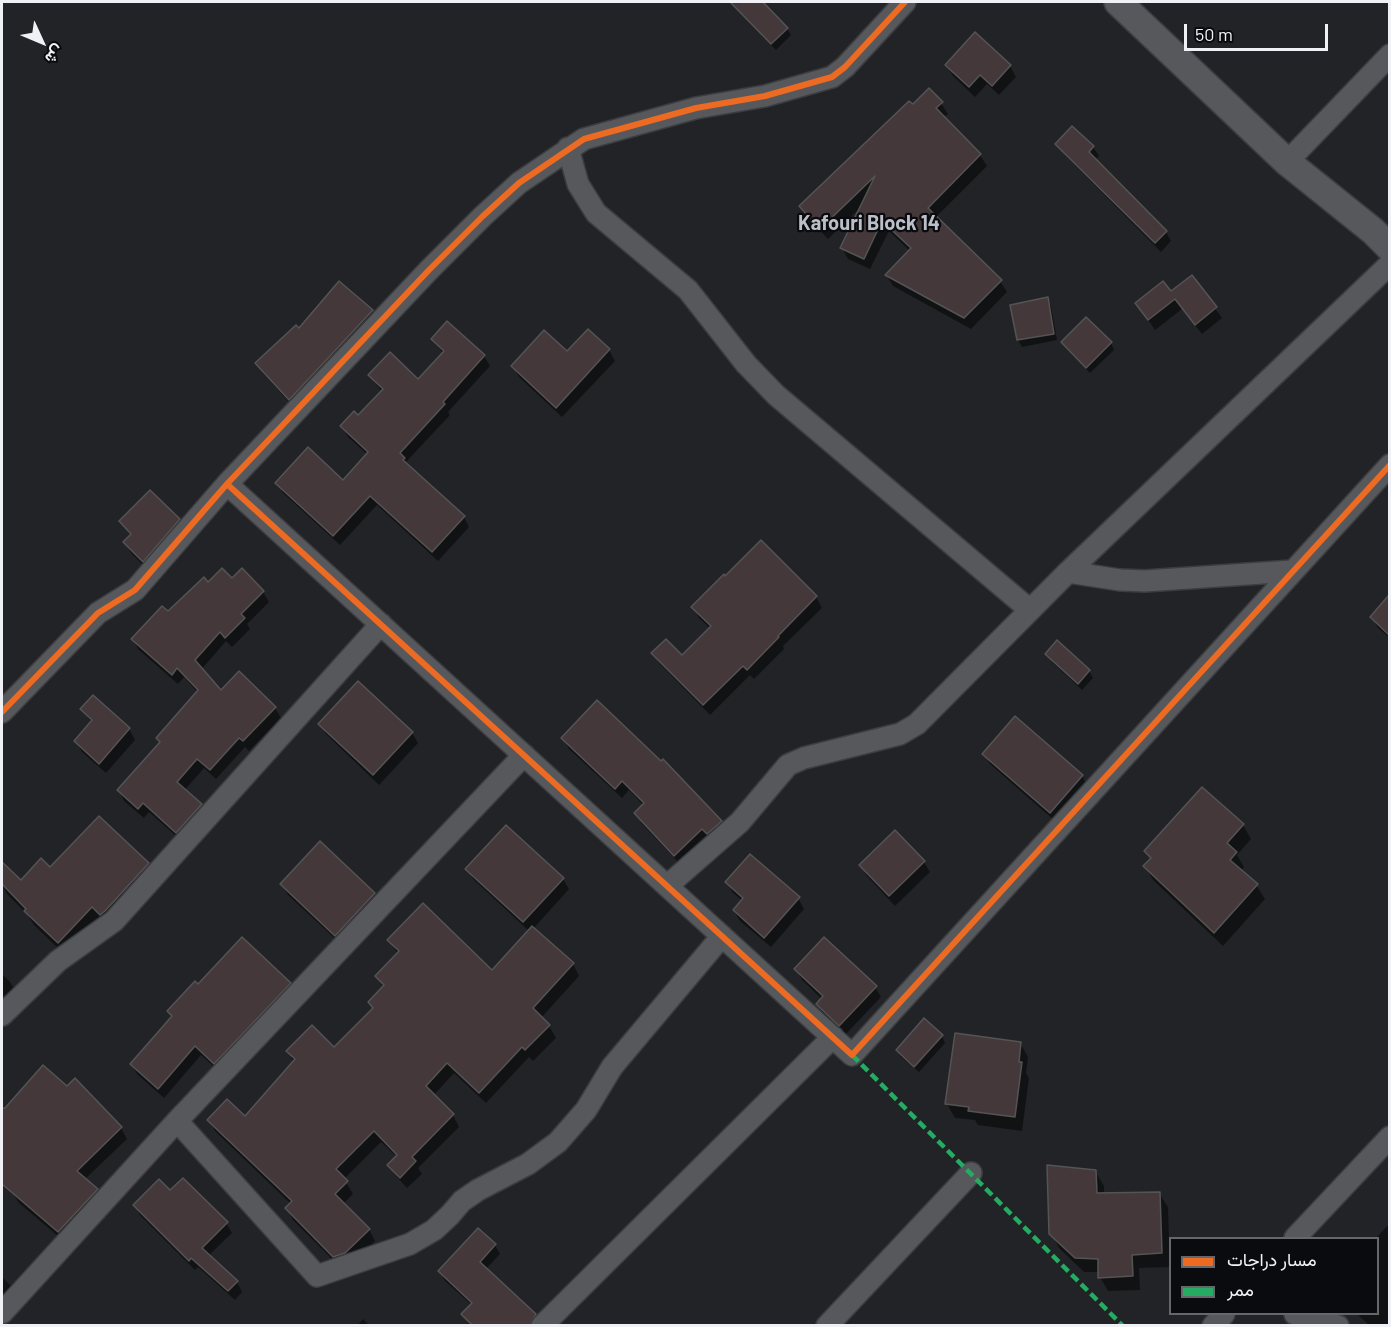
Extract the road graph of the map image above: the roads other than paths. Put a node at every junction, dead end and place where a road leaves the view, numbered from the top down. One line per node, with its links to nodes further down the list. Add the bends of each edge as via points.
1 (905, 2): 4 (street, via 832,77 765,96 685,111 584,139)
2 (1118, 2): 5 (street)
3 (1389, 55): 5 (street)
4 (568, 148): 9 (street, via 519,183 483,216); 12 (street, via 578,184 596,213 688,290 740,357 776,394)
5 (1287, 162): 6 (street)
6 (1389, 248)
7 (1389, 264): 11 (street)
8 (1389, 465): 10 (street)
9 (227, 484): 13 (street); 14 (street, via 135,590 98,613)
10 (1292, 571): 11 (street, via 1145,581); 19 (street, via 852,1055)
11 (1068, 572): 12 (street)
12 (1030, 610): 16 (street, via 917,724 900,734 788,765 740,822)
13 (381, 624): 15 (street); 18 (street, via 114,921 58,961)
14 (2, 712)
15 (524, 755): 16 (street); 20 (street)
16 (667, 886): 17 (street)
17 (722, 936): 19 (street); 20 (street, via 612,1067 586,1110 558,1142 528,1164 462,1201 434,1230 410,1244 317,1276)
18 (2, 1015)
19 (833, 1037): 26 (street)
20 (177, 1121): 24 (street)
21 (1389, 1137): 23 (street)
22 (971, 1173): 27 (street)
23 (1297, 1237)
24 (2, 1313)
25 (1299, 1315): 28 (street)
26 (542, 1326)
27 (827, 1326)
28 (1338, 1326)

